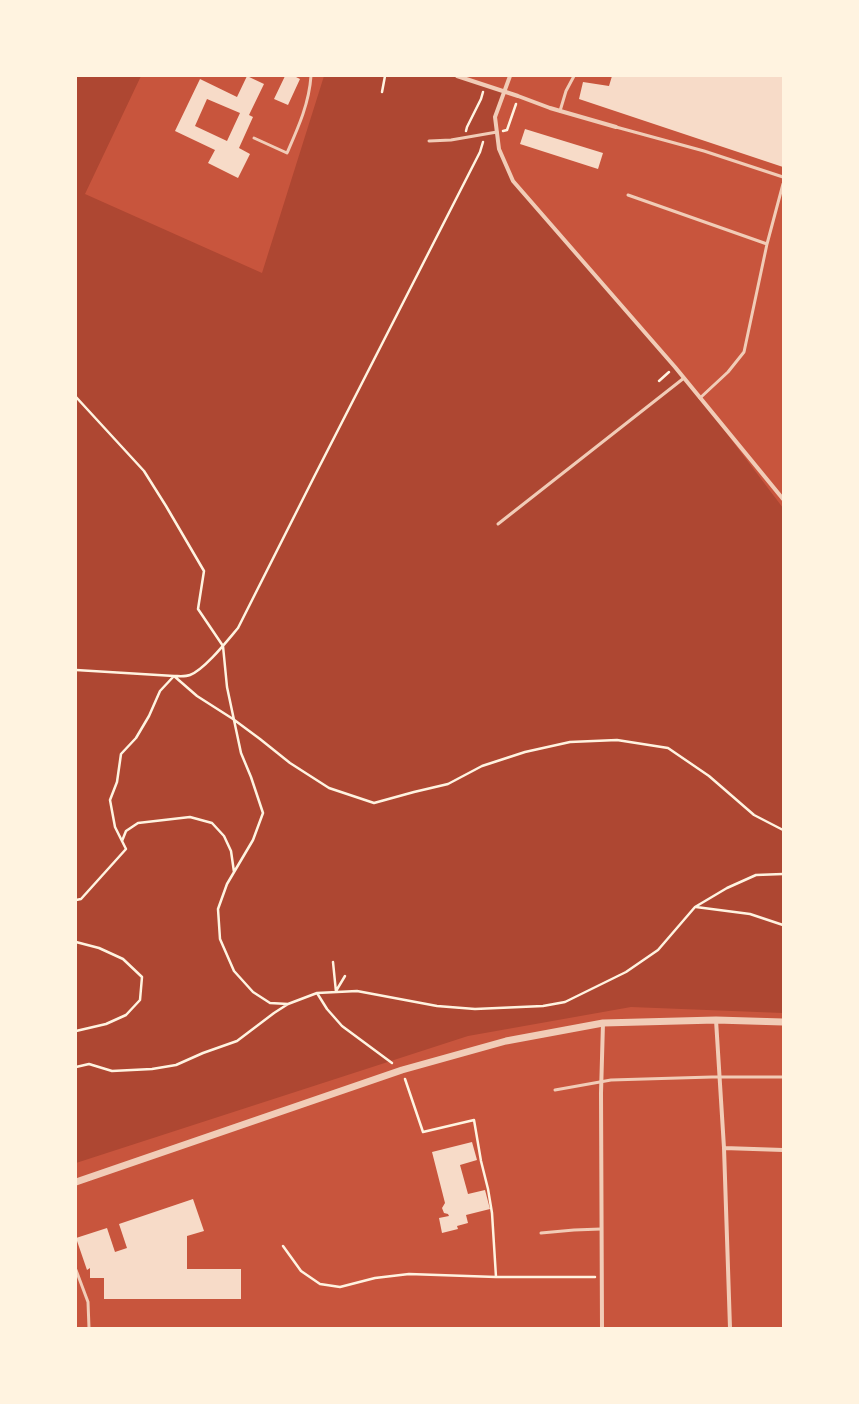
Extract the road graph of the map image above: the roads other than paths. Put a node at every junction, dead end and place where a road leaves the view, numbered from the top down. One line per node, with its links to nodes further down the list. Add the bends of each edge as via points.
1 (311, 76): 9 (lane, via 304,112 287,153)
2 (457, 76): 5 (street)
3 (510, 76): 5 (street)
4 (574, 76): 6 (lane)
5 (504, 91): 6 (street); 8 (street, via 496,117)
6 (560, 111): 7 (street)
7 (616, 127): 11 (lane, via 704,151)
8 (497, 132): 10 (lane); 15 (street, via 499,149 513,181)
9 (254, 138)
10 (429, 141)
11 (783, 177)
12 (783, 184): 14 (lane)
13 (628, 196): 14 (lane)
14 (766, 244): 16 (lane, via 744,352 728,372)
15 (684, 378): 16 (street); 18 (lane)
16 (700, 398): 17 (street)
17 (783, 499)
18 (498, 524)
19 (716, 1020): 20 (street); 21 (street); 22 (street)
20 (783, 1022)
21 (602, 1023): 24 (street); 28 (street, via 506,1041 402,1070)
22 (721, 1077): 23 (lane); 24 (lane); 26 (street)
23 (783, 1077)
24 (601, 1081): 25 (lane); 29 (street)
25 (555, 1090)
26 (724, 1148): 27 (street); 34 (street)
27 (783, 1150)
28 (76, 1182)
29 (601, 1229): 30 (lane); 33 (street)
30 (541, 1232)
31 (76, 1270): 32 (lane, via 88,1302)
32 (89, 1328)
33 (602, 1328)
34 (730, 1328)

